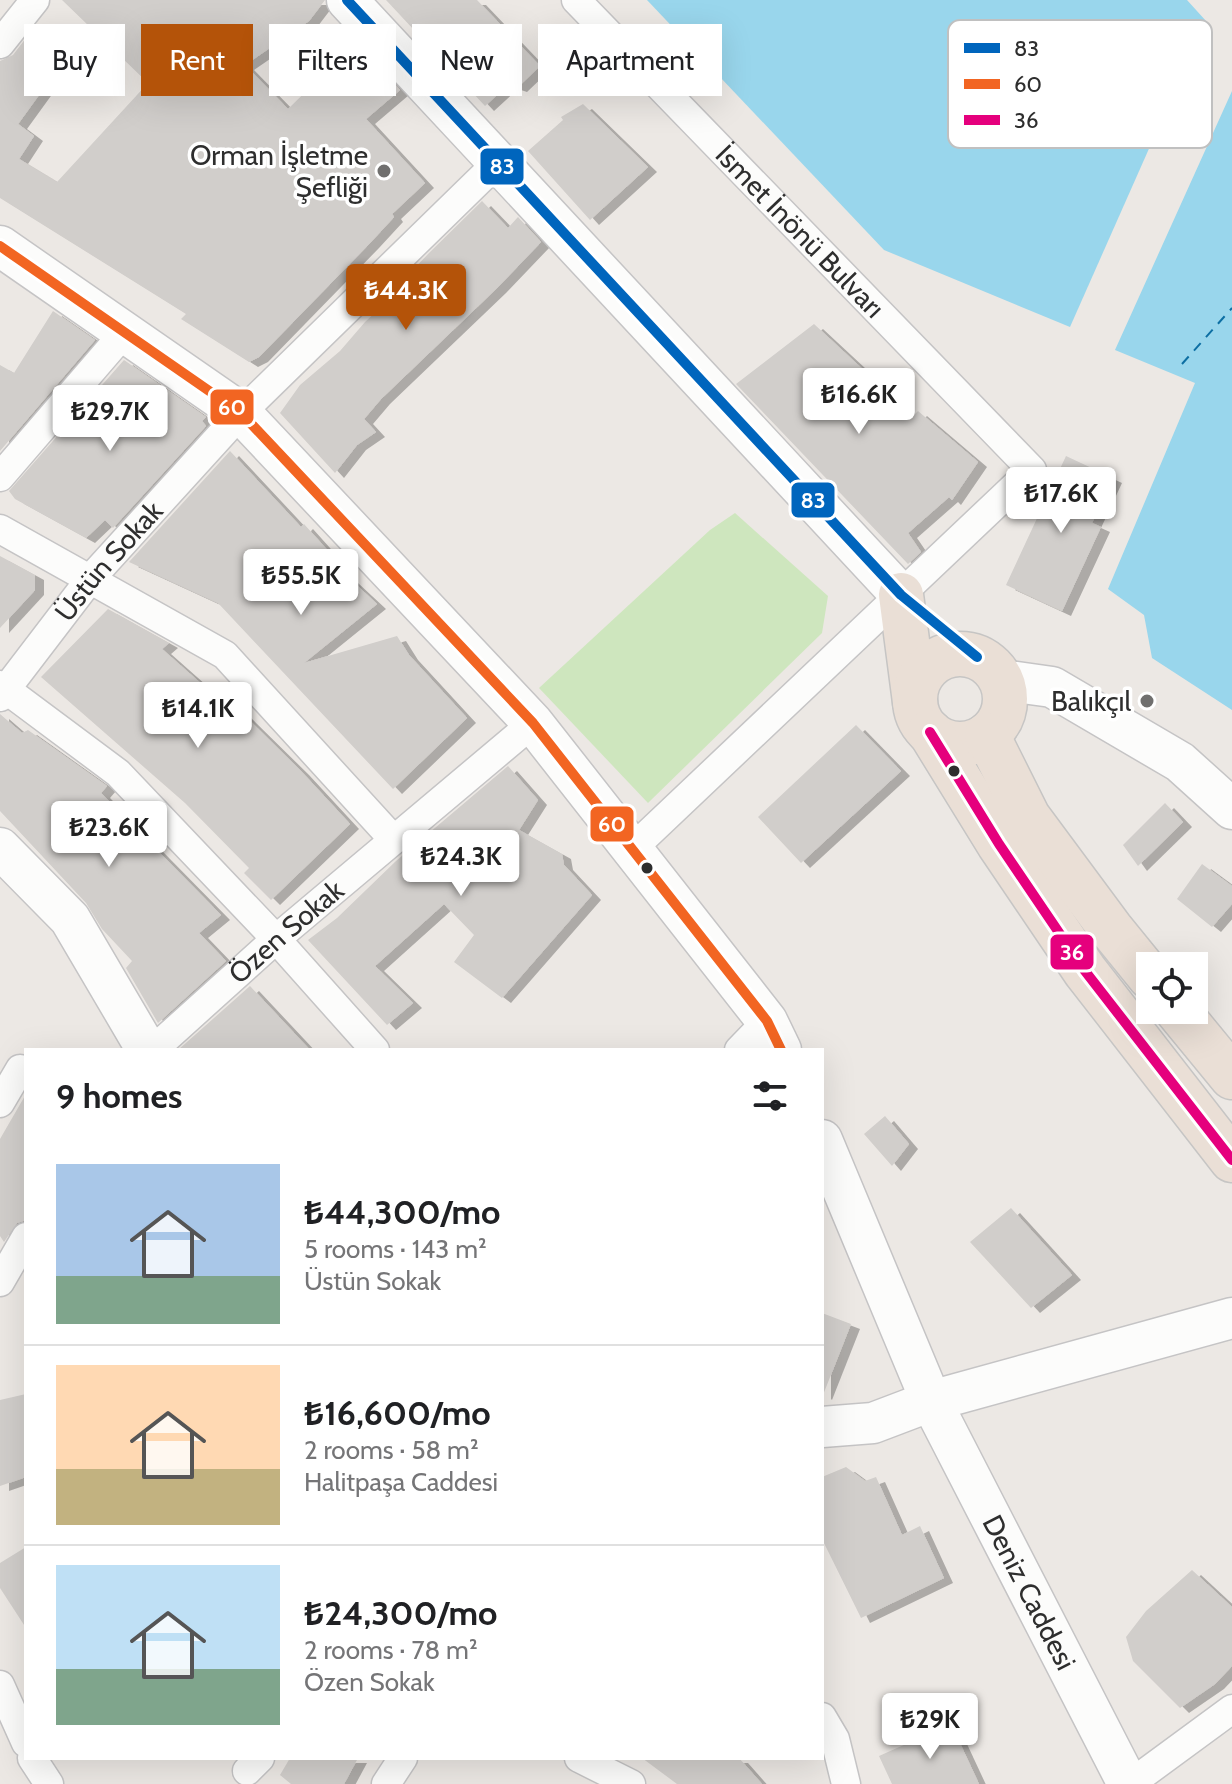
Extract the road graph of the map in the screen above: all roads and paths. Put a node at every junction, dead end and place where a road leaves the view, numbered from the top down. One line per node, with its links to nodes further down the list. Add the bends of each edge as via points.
1 (35, 0): 4 (street)
2 (347, 0): 5 (main road)
3 (576, 0): 12 (street, İsmet İnönü Bulvarı, via 1032,470)
4 (0, 44)
5 (498, 162): 8 (street, Üstün Sokak); 12 (main road)
6 (0, 246): 7 (main road)
7 (124, 333): 8 (main road); 9 (street)
8 (241, 413): 11 (street, Üstün Sokak); 16 (main road)
9 (0, 477)
10 (0, 529): 11 (street)
11 (91, 578): 14 (street, Üstün Sokak); 19 (street, via 225,655)
12 (901, 595): 13 (highway); 15 (highway); 21 (street)
13 (989, 668): 15 (highway, via 962,654 933,663 916,687); 17 (highway, via 1005,695 998,724); 18 (main road, via 1052,687 1180,762)
14 (2, 690): 22 (street, via 118,773)
15 (922, 717): 17 (highway, via 942,740 973,743); 34 (highway, via 1085,971)
16 (533, 723): 19 (street, Özen Sokak); 21 (main road)
17 (987, 735): 23 (highway, via 1028,817)
18 (1232, 809)
19 (393, 839): 22 (street, Özen Sokak)
20 (0, 848): 26 (main road, via 70,919)
21 (631, 850): 25 (main road)
22 (276, 939): 27 (street, Özen Sokak); 28 (street)
23 (1136, 960)
24 (1188, 1024): 31 (highway)
25 (774, 1035): 29 (street)
26 (149, 1048)
27 (152, 1048)
28 (373, 1048)
29 (744, 1048)
30 (24, 1072): 32 (street, via 20,1069)
31 (1232, 1077)
32 (0, 1103)
33 (824, 1145): 38 (main road, Deniz Caddesi)
34 (1232, 1160)
35 (24, 1240): 36 (street)
36 (0, 1282)
37 (1232, 1318): 38 (main road)
38 (931, 1401): 39 (main road, via 873,1423); 51 (main road, Deniz Caddesi)
39 (824, 1427)
40 (0, 1685): 43 (street)
41 (1232, 1709): 51 (street)
42 (824, 1720): 50 (street, via 835,1739)
43 (24, 1739)
44 (33, 1760): 47 (street)
45 (402, 1760): 48 (street)
46 (583, 1760): 49 (street)
47 (49, 1784)
48 (386, 1784)
49 (631, 1784)
50 (846, 1784)
51 (1129, 1784)

